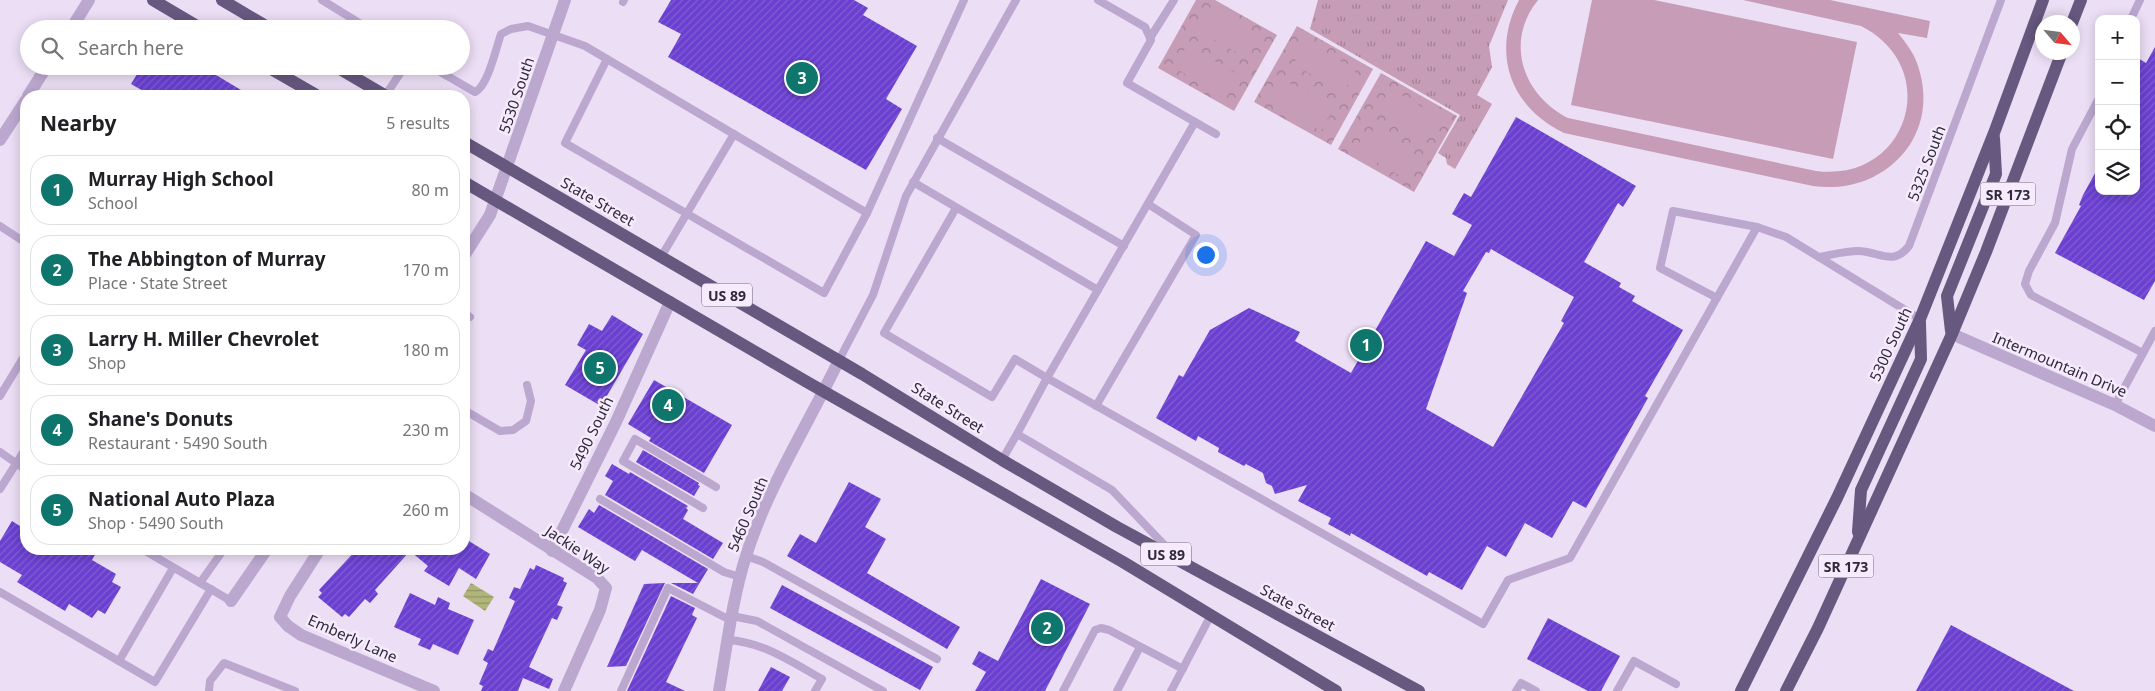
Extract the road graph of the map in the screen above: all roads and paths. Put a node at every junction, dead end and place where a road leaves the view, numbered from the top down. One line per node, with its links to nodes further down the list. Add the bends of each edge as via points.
1 (89, 0): 16 (street)
2 (153, 0): 17 (main road)
3 (222, 0): 18 (main road)
4 (322, 0): 19 (lane)
5 (565, 0): 20 (street, 5530 South)
6 (964, 0): 49 (lane)
7 (1016, 0): 39 (lane)
8 (1098, 0): 21 (lane, via 1145,27)
9 (1174, 0): 21 (lane)
10 (2001, 0): 56 (lane, 5325 South, via 1904,254 1896,257 1859,251)
11 (2043, 0): 38 (main road, 5300 South / SR 173)
12 (2081, 0): 14 (main road)
13 (2140, 0): 15 (lane)
14 (2075, 15)
15 (2132, 15)
16 (77, 20)
17 (187, 20)
18 (256, 20)
19 (354, 20)
20 (553, 35): 22 (lane, via 586,46); 28 (lane, via 528,26 511,28 501,34 484,82 475,92); 42 (street, 5530 South)
21 (1150, 38): 35 (lane, via 1127,83)
22 (607, 59): 36 (lane); 48 (lane, via 565,144)
23 (2059, 60): 62 (main road, SR 173)
24 (41, 75): 29 (street)
25 (282, 75): 30 (main road)
26 (350, 75): 31 (main road)
27 (399, 75): 32 (lane)
28 (446, 75)
29 (32, 90)
30 (308, 90)
31 (376, 90)
32 (390, 90)
33 (2095, 105): 63 (lane, via 2072,149 2055,223 2025,284 2032,296)
34 (20, 109): 40 (street)
35 (1195, 122): 37 (lane); 46 (lane)
36 (734, 134): 48 (lane); 49 (lane)
37 (1216, 134)
38 (1994, 134): 60 (main road, 5300 South / SR 173); 62 (main road, via 1996,174 1947,296)
39 (937, 138): 43 (lane); 53 (lane)
40 (0, 140)
41 (470, 146): 42 (main road, State Street / US 89)
42 (508, 168): 45 (street, 5530 South); 55 (main road, State Street / US 89)
43 (913, 182): 47 (lane); 64 (lane, via 873,295)
44 (470, 185): 45 (main road, US 89)
45 (496, 200): 54 (street, 5530 South); 59 (main road, US 89)
46 (1148, 204): 53 (lane); 71 (lane, via 1196,234)
47 (956, 208): 57 (lane); 66 (lane, via 884,333 992,397 1015,360)
48 (687, 212): 49 (lane, via 824,293); 55 (lane)
49 (867, 213)
50 (0, 226): 52 (lane)
51 (1757, 226): 56 (lane, via 1786,237); 58 (lane); 58 (lane, via 1673,211 1660,268)
52 (20, 239)
53 (1124, 246): 57 (lane)
54 (470, 247)
55 (661, 256): 64 (main road, State Street / US 89)
56 (1819, 257): 60 (lane)
57 (1098, 290): 66 (lane)
58 (1717, 298): 71 (lane, via 1570,558 1508,580 1483,624)
59 (670, 302): 68 (main road, US 89); 86 (street, 5490 South, via 616,422)
60 (1920, 319): 85 (main road, via 1921,359 1861,490); 123 (main road, 5300 South / SR 173, via 1837,498)
61 (2155, 331): 63 (lane)
62 (1952, 334): 70 (street, Intermountain Drive); 85 (main road, SR 173)
63 (2143, 353): 70 (lane)
64 (839, 360): 68 (street, 5460 South); 77 (main road, State Street / US 89)
65 (20, 363): 69 (lane)
66 (1047, 378): 71 (lane); 74 (lane)
67 (527, 385): 72 (lane, via 531,401 526,420 513,430 500,431)
68 (824, 391): 91 (street, 5460 South, via 768,501); 99 (main road, US 89)
69 (0, 396)
70 (2115, 405): 73 (street, Intermountain Drive)
71 (1096, 406)
72 (470, 414)
73 (2155, 426)
74 (1017, 434): 77 (lane); 92 (lane, via 1112,490)
75 (0, 452): 78 (lane)
76 (20, 458): 78 (lane)
77 (1002, 460): 92 (main road, State Street / US 89)
78 (17, 463): 79 (lane); 81 (lane)
79 (20, 465)
80 (716, 487): 84 (lane, via 635,439 623,461)
81 (0, 489)
82 (470, 498): 86 (street, Jackie Way)
83 (600, 499): 94 (lane, via 724,572)
84 (702, 508)
85 (1857, 542): 124 (main road, SR 173)
86 (552, 550): 110 (street, Jackie Way, via 597,578 606,588 600,610)
87 (152, 555): 93 (lane)
88 (220, 555): 95 (lane)
89 (263, 555): 98 (street)
90 (316, 555): 109 (street, Emberly Lane, via 280,617 301,635)
91 (746, 556): 94 (street, 5460 South); 103 (lane, via 763,562)
92 (1182, 564): 119 (main road, State Street / US 89)
93 (174, 568): 95 (lane); 104 (lane)
94 (740, 577): 100 (street, 5460 South)
95 (200, 583): 96 (lane)
96 (210, 589): 98 (lane); 104 (lane, via 155,682)
97 (0, 592): 104 (lane)
98 (231, 601)
99 (1211, 614): 105 (lane); 118 (main road, US 89)
100 (732, 618): 101 (street, 5460 South); 111 (lane, via 668,588); 114 (lane, via 757,621)
101 (728, 640): 112 (street, 5460 South); 113 (lane, via 760,645 822,679)
102 (1140, 647): 105 (lane); 115 (lane, via 1108,630 1095,630); 116 (lane)
103 (937, 659)
104 (119, 661)
105 (1182, 669): 117 (lane)
106 (1676, 684): 122 (lane, via 1634,661)
107 (209, 691): 108 (lane, via 210,681 224,663)
108 (294, 691)
109 (434, 691)
110 (564, 691)
111 (622, 691)
112 (719, 691)
113 (815, 691)
114 (883, 691)
115 (1063, 691)
116 (1117, 691)
117 (1171, 691)
118 (1336, 691)
119 (1419, 691)
120 (1516, 691): 121 (lane, via 1521,683)
121 (1536, 691)
122 (1617, 691)
123 (1741, 691)
124 (1786, 691)

